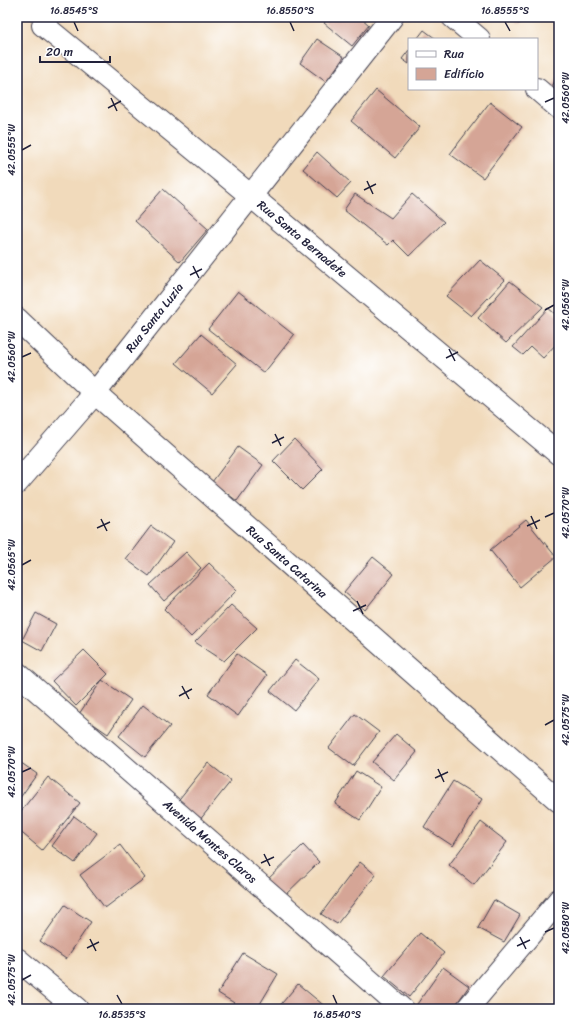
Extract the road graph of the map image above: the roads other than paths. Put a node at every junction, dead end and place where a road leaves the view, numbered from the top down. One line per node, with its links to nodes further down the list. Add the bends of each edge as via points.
1 (392, 17): 7 (street, Rua Santa Luzia)
2 (453, 17): 4 (street)
3 (43, 24): 7 (street, Rua Santa Bernadete)
4 (478, 38)
5 (538, 90): 6 (street)
6 (559, 108)
7 (251, 196): 9 (street, Rua Santa Luzia); 10 (street, Rua Santa Bernadete)
8 (17, 319): 9 (street, Rua Santa Catarina)
9 (95, 393): 11 (street, Rua Santa Luzia); 13 (street, Rua Santa Catarina)
10 (559, 454)
11 (17, 483)
12 (17, 673): 17 (street, Avenida Montes Claros)
13 (559, 802)
14 (559, 900): 18 (street)
15 (17, 959): 16 (street)
16 (77, 1009)
17 (402, 1009)
18 (467, 1009)

